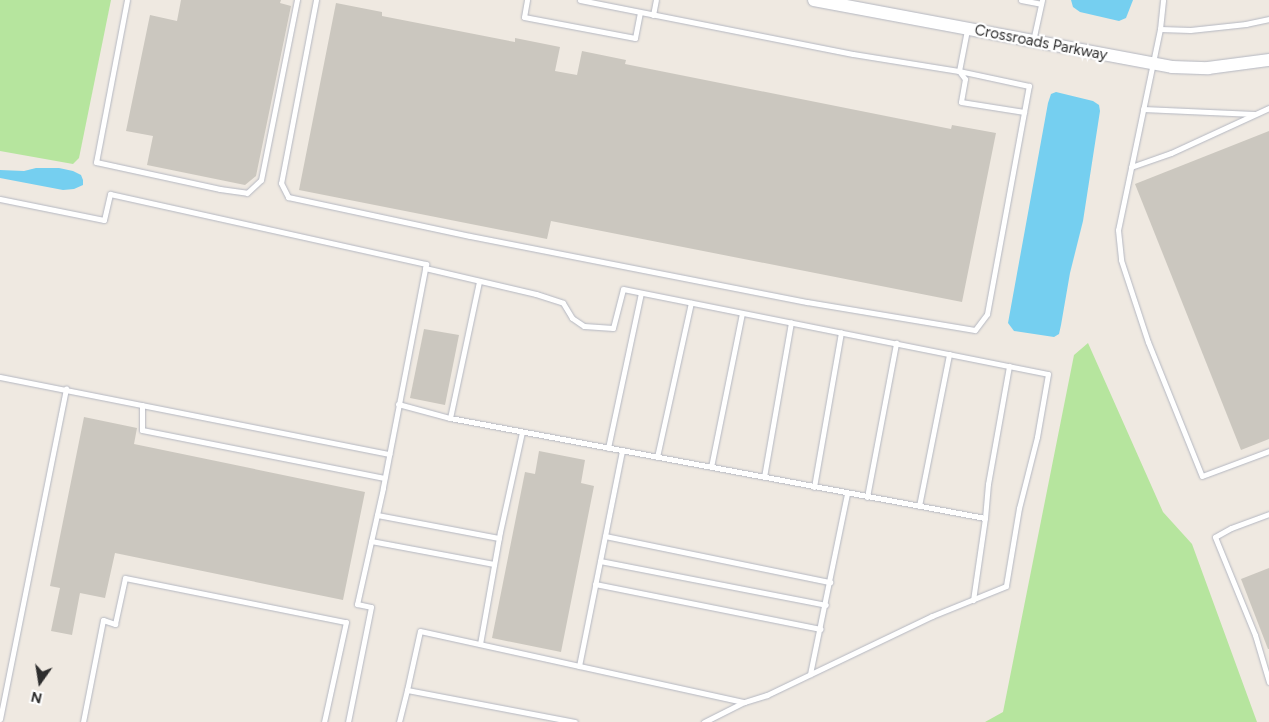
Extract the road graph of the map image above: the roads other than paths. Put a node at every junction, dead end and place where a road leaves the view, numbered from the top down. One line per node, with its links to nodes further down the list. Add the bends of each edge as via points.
1 (127, 0): 2 (lane, via 96,162 247,193 261,180)
2 (297, 0)
3 (316, 0): 23 (lane, via 280,183 288,197 806,302 975,330 986,314)
4 (527, 0): 12 (lane, via 524,17 635,38)
5 (580, 0): 12 (lane)
6 (656, 0): 13 (lane)
7 (814, 0): 10 (street, Crossroads Parkway)
8 (1021, 0): 11 (lane)
9 (1163, 0): 15 (lane)
10 (837, 2): 16 (street, Crossroads Parkway)
11 (1041, 2): 17 (lane)
12 (640, 12): 13 (lane)
13 (653, 15): 20 (lane)
14 (1269, 19): 15 (lane, via 1190,30)
15 (1160, 29): 19 (lane)
16 (967, 30): 17 (street, Crossroads Parkway); 20 (lane)
17 (1033, 42): 19 (street, Crossroads Parkway)
18 (1269, 60): 19 (street, Crossroads Parkway, via 1208,68)
19 (1152, 64): 22 (lane)
20 (959, 71): 23 (lane, via 964,79 961,102); 23 (lane, via 1029,86)
21 (1269, 108): 24 (lane)
22 (1143, 109): 24 (lane); 25 (lane)
23 (1024, 112)
24 (1257, 114): 25 (lane, via 1171,153)
25 (1131, 167): 45 (lane, via 1118,230 1121,260 1148,342 1202,476)
26 (0, 199): 27 (lane, via 104,220 110,194 426,264)
27 (425, 268): 28 (lane); 39 (lane)
28 (479, 281): 29 (lane, via 563,303 572,318 593,328 613,328 622,289); 41 (lane)
29 (642, 293): 30 (lane); 43 (lane)
30 (691, 303): 31 (lane); 47 (lane)
31 (742, 313): 32 (lane); 48 (lane)
32 (792, 322): 33 (lane); 49 (lane)
33 (840, 332): 34 (lane); 51 (lane)
34 (896, 343): 35 (lane); 53 (lane)
35 (949, 354): 36 (lane); 54 (lane)
36 (1009, 366): 57 (lane); 65 (lane, via 1048,374 1006,586)
37 (0, 377): 38 (lane)
38 (66, 389): 40 (lane); 74 (lane)
39 (398, 404): 41 (lane); 46 (lane)
40 (142, 405): 46 (lane); 50 (lane, via 142,430)
41 (450, 418): 42 (lane)
42 (522, 432): 43 (lane); 59 (lane)
43 (608, 448): 44 (lane)
44 (622, 450): 47 (lane); 58 (lane)
45 (1269, 451)
46 (389, 454): 50 (lane)
47 (658, 457): 48 (lane)
48 (711, 467): 49 (lane)
49 (764, 477): 51 (lane)
50 (384, 478): 55 (lane)
51 (814, 486): 52 (lane)
52 (846, 493): 53 (lane); 63 (lane)
53 (867, 497): 54 (lane)
54 (919, 506): 57 (lane)
55 (377, 514): 59 (lane); 60 (lane)
56 (1269, 514): 71 (lane, via 1216,537 1255,635)
57 (985, 518): 65 (lane)
58 (605, 536): 61 (lane); 63 (lane)
59 (499, 538): 62 (lane)
60 (371, 541): 62 (lane); 77 (lane, via 356,604 371,607)
61 (600, 561): 64 (lane); 66 (lane)
62 (494, 564): 68 (lane)
63 (830, 582): 66 (lane)
64 (595, 584): 67 (lane); 69 (lane)
65 (972, 600): 70 (lane)
66 (826, 605): 67 (lane)
67 (820, 629): 70 (lane)
68 (480, 644): 69 (lane); 72 (lane, via 420,631)
69 (579, 666): 73 (lane)
70 (810, 674): 73 (lane, via 767,695)
71 (1269, 682)
72 (407, 690): 78 (lane); 79 (lane)
73 (744, 702): 80 (lane)
74 (0, 719)
75 (83, 722): 76 (lane, via 103,620 115,624 125,578 346,622)
76 (324, 722)
77 (348, 722)
78 (399, 722)
79 (575, 722)
80 (704, 722)

